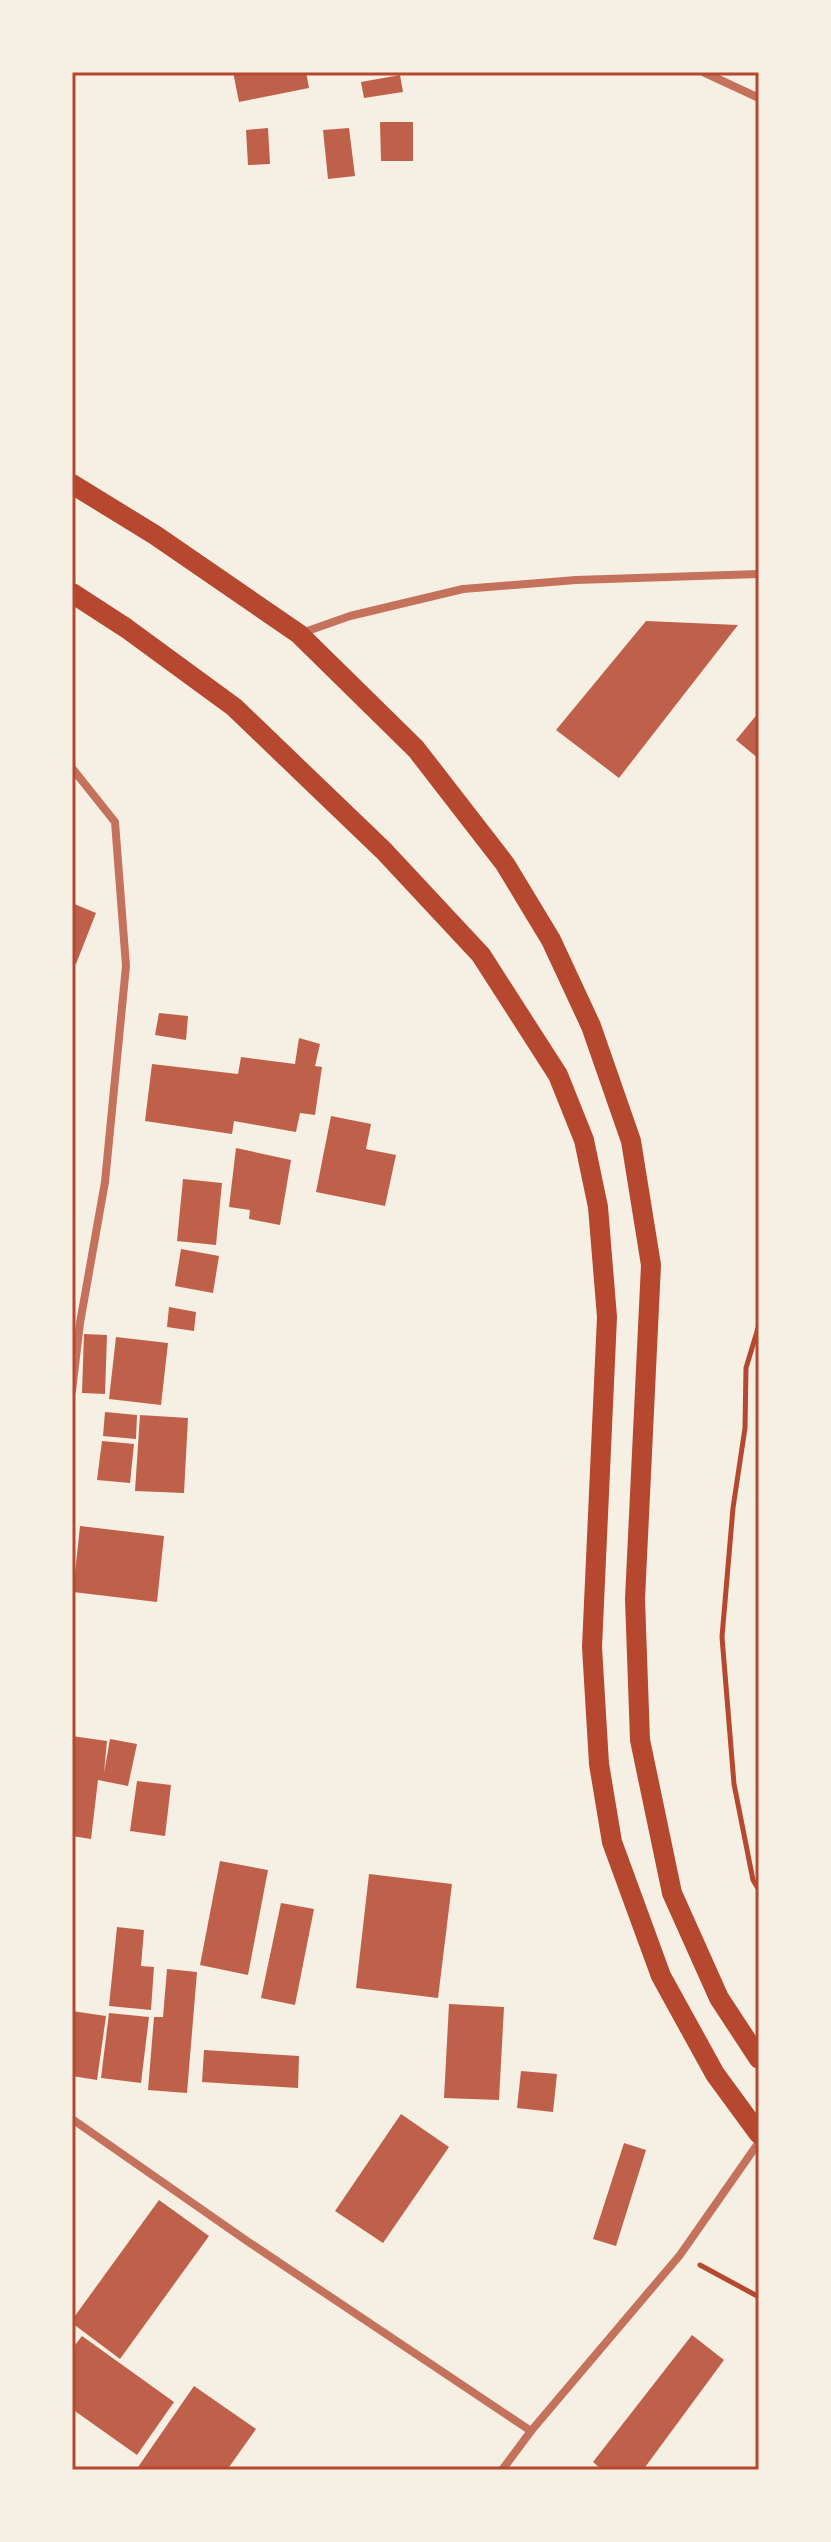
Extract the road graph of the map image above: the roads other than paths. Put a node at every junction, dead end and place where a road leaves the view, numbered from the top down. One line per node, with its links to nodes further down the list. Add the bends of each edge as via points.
1 (703, 72): 2 (street)
2 (759, 98)
3 (72, 484): 6 (main road)
4 (759, 574): 6 (street, via 463,589)
5 (72, 593): 11 (main road, via 234,707 384,851 481,955 558,1075 584,1140 598,1207 607,1317 592,1647 599,1764 612,1842 661,1976 715,2074)
6 (299, 634): 9 (main road, via 416,749 505,864 551,940 591,1026 631,1141 651,1265 635,1599 640,1740 672,1893 719,1998)
7 (72, 768): 8 (street, via 115,822 126,966 105,1182)
8 (72, 1391)
9 (759, 2059)
10 (72, 2119): 13 (street)
11 (759, 2134)
12 (759, 2142): 13 (street, via 680,2255)
13 (531, 2431): 14 (street)
14 (502, 2470)

